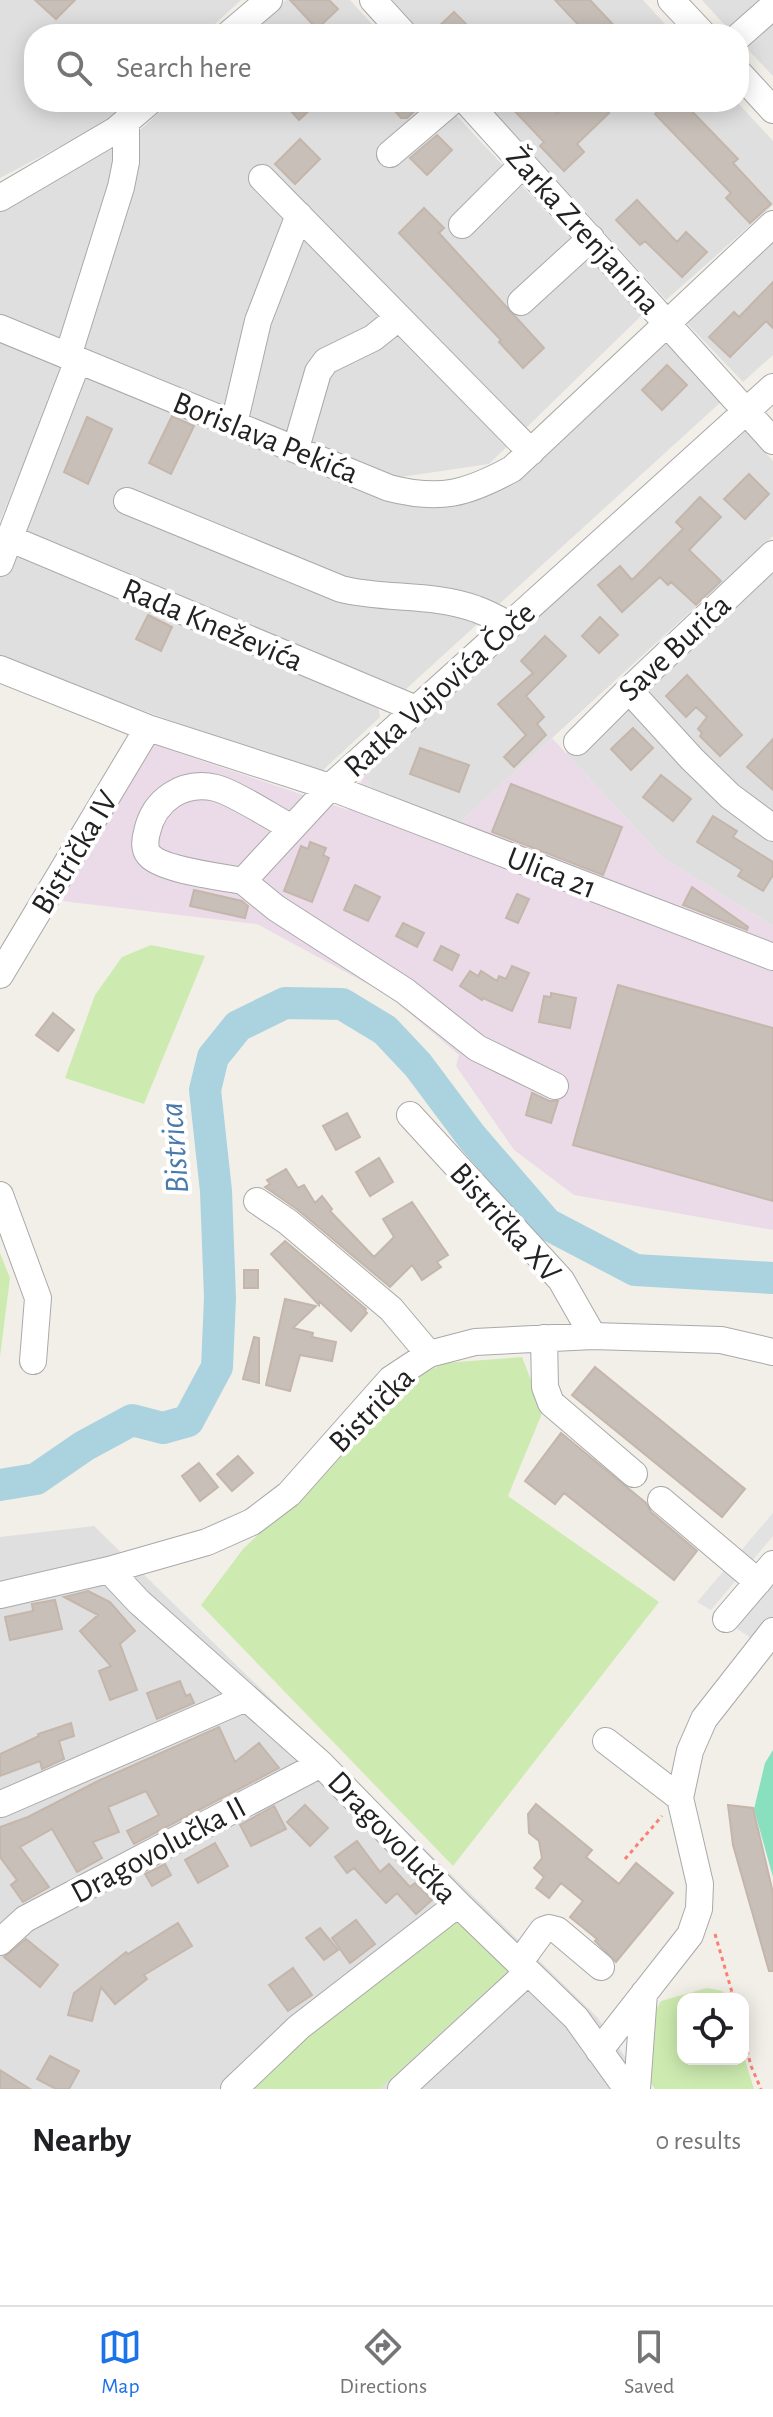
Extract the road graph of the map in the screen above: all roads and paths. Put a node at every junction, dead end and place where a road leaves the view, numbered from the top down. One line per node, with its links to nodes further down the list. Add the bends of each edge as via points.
1 (269, 0): 5 (street)
2 (373, 0): 6 (street)
3 (671, 0): 7 (street)
4 (773, 6): 8 (street)
5 (241, 24)
6 (395, 24)
7 (694, 24)
8 (749, 27)
9 (749, 84): 10 (street)
10 (773, 110)
11 (137, 112): 14 (street)
12 (439, 112): 15 (street)
13 (476, 112): 16 (street, Žarka Zrenjanina)
14 (126, 121): 18 (street); 27 (street, via 121,187)
15 (390, 154)
16 (523, 164): 21 (street); 22 (street, Žarka Zrenjanina)
17 (262, 178): 19 (street)
18 (0, 198)
19 (299, 215): 24 (street); 30 (street, via 258,321)
20 (773, 224): 25 (street, Borislava Pekića)
21 (462, 225)
22 (591, 238): 23 (street); 25 (street, Žarka Zrenjanina)
23 (521, 302)
24 (398, 318): 32 (street, via 373,338 326,361); 33 (street)
25 (669, 323): 29 (street, Žarka Zrenjanina); 33 (street, Borislava Pekića)
26 (0, 328): 27 (street, Borislava Pekića)
27 (73, 358): 30 (street, Borislava Pekića); 35 (street)
28 (773, 387): 29 (street, Ratka Vujovića Čoče)
29 (746, 413): 31 (street, Žarka Zrenjanina); 38 (street, Ratka Vujovića Čoče)
30 (234, 424): 32 (street, Borislava Pekića)
31 (773, 441)
32 (296, 448): 33 (street, Borislava Pekića, via 420,496 484,485)
33 (531, 452)
34 (127, 501): 38 (street, via 341,589 446,601)
35 (11, 539): 37 (street); 41 (street, Rada Kneževića)
36 (773, 554): 40 (street, Save Burića)
37 (0, 563)
38 (510, 625): 41 (street, Ratka Vujovića Čoče)
39 (0, 669): 42 (street, Ratka Vujovića Čoče)
40 (629, 690): 43 (street, Save Burića); 46 (street, via 730,796)
41 (416, 709): 44 (street, Ratka Vujovića Čoče)
42 (148, 728): 44 (street, Ratka Vujovića Čoče); 49 (street, Bistrička IV)
43 (577, 742)
44 (330, 787): 45 (street); 48 (street, Ulica 21)
45 (292, 828): 47 (street); 47 (street, via 217,788 182,788 158,806 145,841 148,855 160,864)
46 (773, 828)
47 (243, 881): 50 (street, via 405,991 477,1048)
48 (773, 957)
49 (0, 975)
50 (555, 1086)
51 (410, 1115): 54 (street, Bistrička XV, via 561,1280)
52 (0, 1195): 58 (street, via 38,1298)
53 (257, 1201): 57 (street, via 391,1309)
54 (593, 1336): 55 (street, Bistrička); 56 (street, Bistrička, via 721,1340)
55 (544, 1338): 57 (street, Bistrička, via 475,1342); 59 (street, via 545,1387 551,1403)
56 (773, 1352)
57 (429, 1354): 61 (street, Bistrička, via 391,1379 289,1494 252,1522 207,1542)
58 (33, 1361)
59 (634, 1474)
60 (661, 1500): 62 (street)
61 (122, 1566): 63 (street, Bistrička); 66 (street, Dragovolučka, via 139,1602)
62 (765, 1573): 64 (street)
63 (0, 1595)
64 (726, 1619)
65 (773, 1631): 69 (street, via 704,1719 690,1751)
66 (246, 1698): 68 (street, Dragovolučka); 70 (street)
67 (606, 1741): 69 (street)
68 (321, 1764): 72 (street, Dragovolučka); 74 (street, Dragovolučka II, via 25,1919)
69 (680, 1798): 71 (path); 73 (street, via 700,1884)
70 (1, 1804)
71 (625, 1859)
72 (458, 1904): 75 (street, Dragovolučka); 81 (street, via 299,2027)
73 (699, 1909): 77 (street, via 690,1935); 78 (path, via 718,1940)
74 (0, 1942)
75 (524, 1967): 76 (street, via 549,1928); 79 (street, Dragovolučka, via 576,2018); 82 (street)
76 (601, 1967)
77 (644, 1993): 79 (street); 84 (street)
78 (732, 1993)
79 (599, 2051): 83 (street, Dragovolučka)
80 (749, 2058): 85 (path)
81 (234, 2089)
82 (401, 2089)
83 (627, 2089)
84 (637, 2089)
85 (761, 2089)

